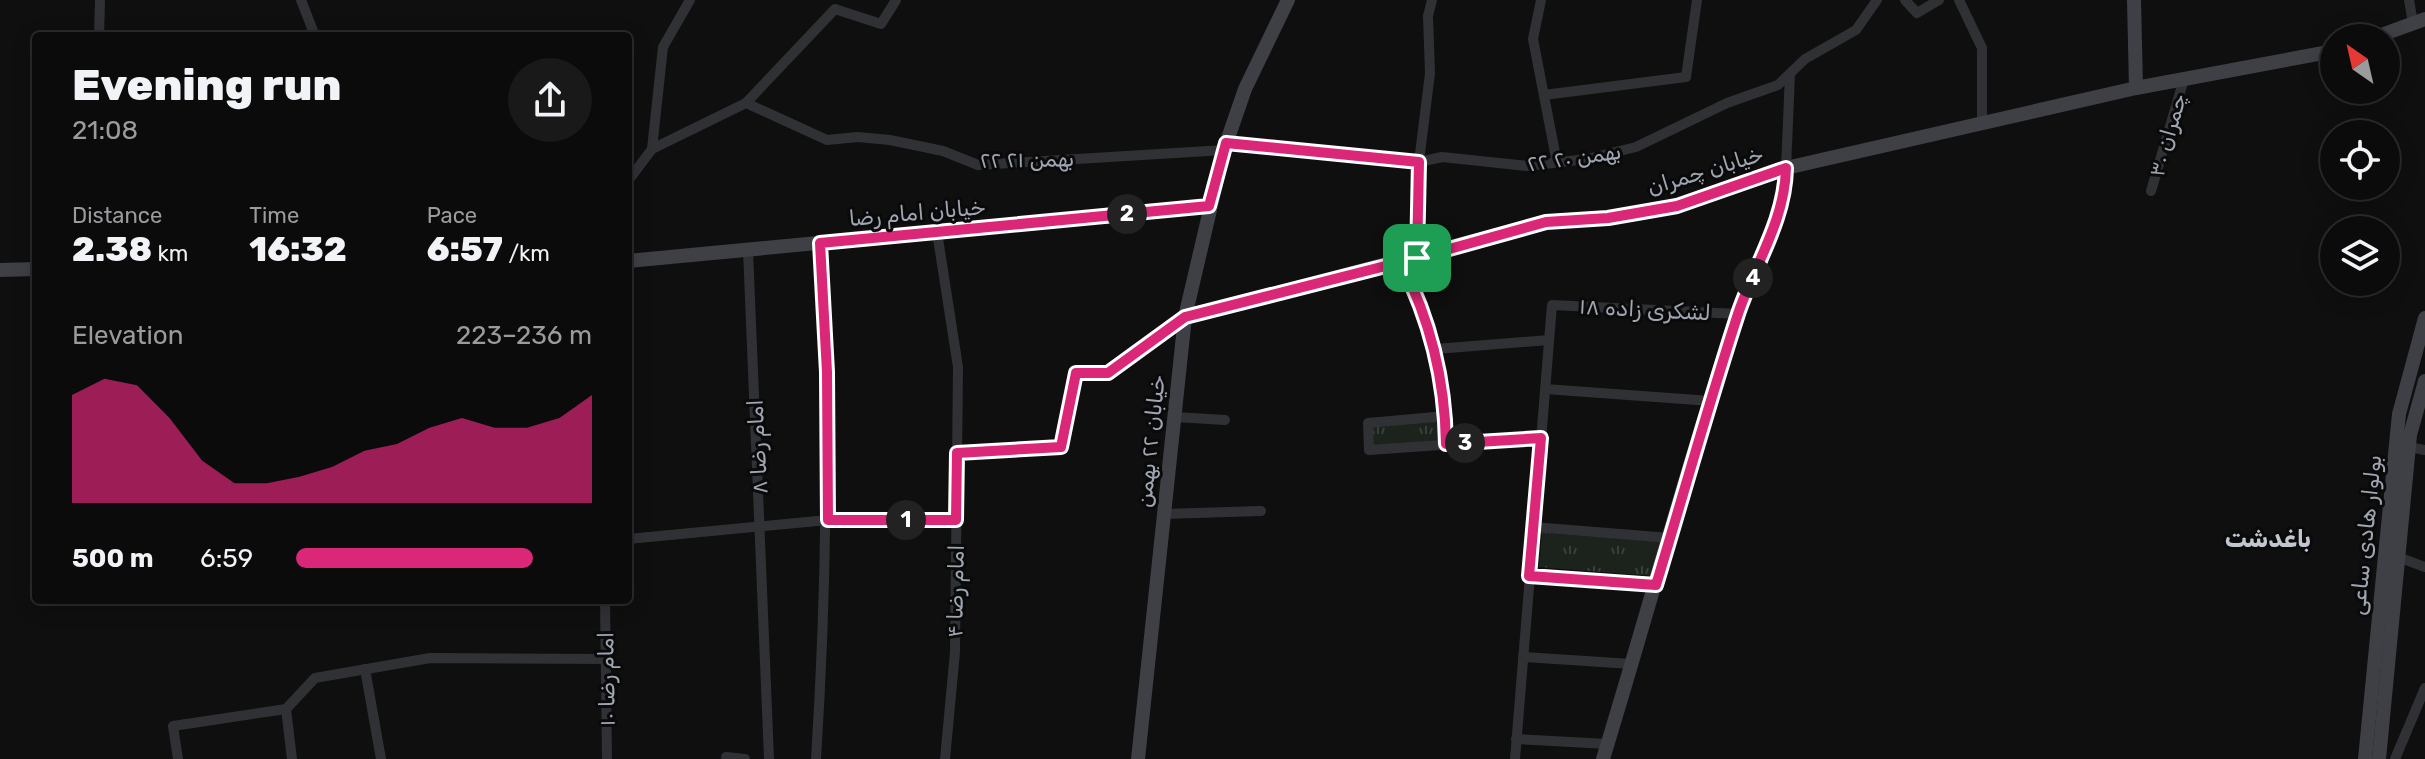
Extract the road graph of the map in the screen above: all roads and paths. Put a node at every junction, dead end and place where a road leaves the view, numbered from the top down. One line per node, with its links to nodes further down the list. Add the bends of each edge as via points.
1 (100, 0): 17 (street)
2 (301, 0): 18 (street)
3 (690, 0): 27 (street, via 663,47)
4 (896, 0): 24 (street, via 881,24 835,9)
5 (1288, 0): 26 (main road, خیابان ۲۲ بهمن, via 1245,89)
6 (1432, 0): 28 (street)
7 (1541, 0): 23 (street, via 1533,39)
8 (1697, 0): 23 (street, via 1686,77)
9 (1877, 0): 20 (street, ۲۲ بهمن ۲۰, via 1856,30 1805,59)
10 (1905, 0): 11 (street, via 1917,13)
11 (1939, 0)
12 (1959, 0): 25 (street, via 1982,48)
13 (2134, 0): 22 (main road)
14 (2409, 0): 15 (street)
15 (2419, 21): 16 (main road)
16 (2400, 28)
17 (99, 32)
18 (313, 32)
19 (2320, 54): 21 (main road, خیابان چمران)
20 (1790, 74): 29 (street, ۲۲ بهمن ۲۰, via 1778,85 1636,147); 31 (street)
21 (2184, 79): 22 (main road, خیابان چمران); 32 (street, چمران ۳۰)
22 (2136, 88): 25 (main road, خیابان چمران)
23 (1544, 95): 29 (street)
24 (746, 103): 26 (street, ۲۲ بهمن ۲۱, via 827,140 890,140 978,165); 27 (street)
25 (1982, 123): 31 (main road, خیابان چمران)
26 (1225, 147): 28 (street, ۲۲ بهمن ۲۰); 33 (main road, خیابان ۲۲ بهمن)
27 (652, 149): 30 (street)
28 (1419, 162): 29 (street, ۲۲ بهمن ۲۰, via 1442,157 1527,166); 37 (street)
29 (1557, 163)
30 (634, 168)
31 (1786, 168): 37 (main road, خیابان چمران, via 1677,206 1546,222); 42 (main road, via 1780,213)
32 (2151, 191)
33 (1209, 206): 34 (main road, خیابان امام رضا); 43 (main road, خیابان ۲۲ بهمن)
34 (937, 232): 35 (main road, خیابان امام رضا); 57 (street, امام رضا ۴, via 958,367)
35 (820, 243): 36 (main road, خیابان امام رضا); 60 (street)
36 (748, 250): 38 (main road, خیابان امام رضا); 62 (street, امام رضا ۸)
37 (1417, 258): 39 (main road, خیابان چمران)
38 (632, 261)
39 (1401, 263): 43 (main road, خیابان چمران); 46 (street)
40 (32, 269): 41 (main road)
41 (0, 270)
42 (1738, 314): 45 (street, لشکری زاده ۱۸, via 1552,305); 49 (main road)
43 (1185, 317): 51 (main road, خیابان ۲۲ بهمن); 57 (street, via 1108,373 1076,373 1061,447)
44 (2425, 318): 91 (main road, بولوار هادی ساعی, via 2399,414)
45 (1549, 340): 46 (street); 48 (street)
46 (1436, 349): 50 (street)
47 (2425, 381): 55 (main road, بولوار هادی ساعی)
48 (1545, 389): 49 (street); 53 (street)
49 (1711, 401): 64 (main road)
50 (1446, 416): 54 (street); 54 (street, via 1368,423 1369,450)
51 (1175, 417): 52 (street); 59 (main road, خیابان ۲۲ بهمن)
52 (1225, 420)
53 (1541, 438): 54 (street); 63 (street)
54 (1446, 444)
55 (2409, 447): 56 (street); 66 (main road, بولوار هادی ساعی)
56 (2425, 450)
57 (957, 453): 61 (street, امام رضا ۴)
58 (1261, 511): 59 (street)
59 (1164, 514): 88 (main road, خیابان ۲۲ بهمن)
60 (828, 520): 61 (street); 62 (street); 86 (street)
61 (956, 520): 87 (street, امام رضا ۴, via 955,652)
62 (761, 525): 65 (street); 85 (street, امام رضا ۸)
63 (1533, 527): 64 (street); 68 (street)
64 (1670, 538): 69 (main road)
65 (632, 539)
66 (2398, 557): 67 (street); 92 (main road, بولوار هادی ساعی)
67 (2425, 567)
68 (1529, 576): 69 (street); 71 (street)
69 (1656, 585): 73 (main road)
70 (605, 604): 72 (street, امام رضا ۱۰)
71 (1523, 657): 73 (street); 77 (street)
72 (607, 659): 74 (street, via 430,658); 83 (street, امام رضا ۱۰)
73 (1632, 664): 78 (main road)
74 (365, 669): 76 (street, via 315,678); 82 (street)
75 (2425, 688): 93 (street)
76 (286, 709): 80 (street, via 173,726); 81 (street)
77 (1516, 739): 78 (street); 89 (street)
78 (1608, 744): 90 (main road)
79 (726, 757): 84 (street)
80 (178, 759)
81 (292, 759)
82 (381, 759)
83 (607, 759)
84 (745, 759)
85 (769, 759)
86 (816, 759)
87 (945, 759)
88 (1138, 759)
89 (1515, 759)
90 (1603, 759)
91 (2365, 759)
92 (2379, 759)
93 (2395, 759)

